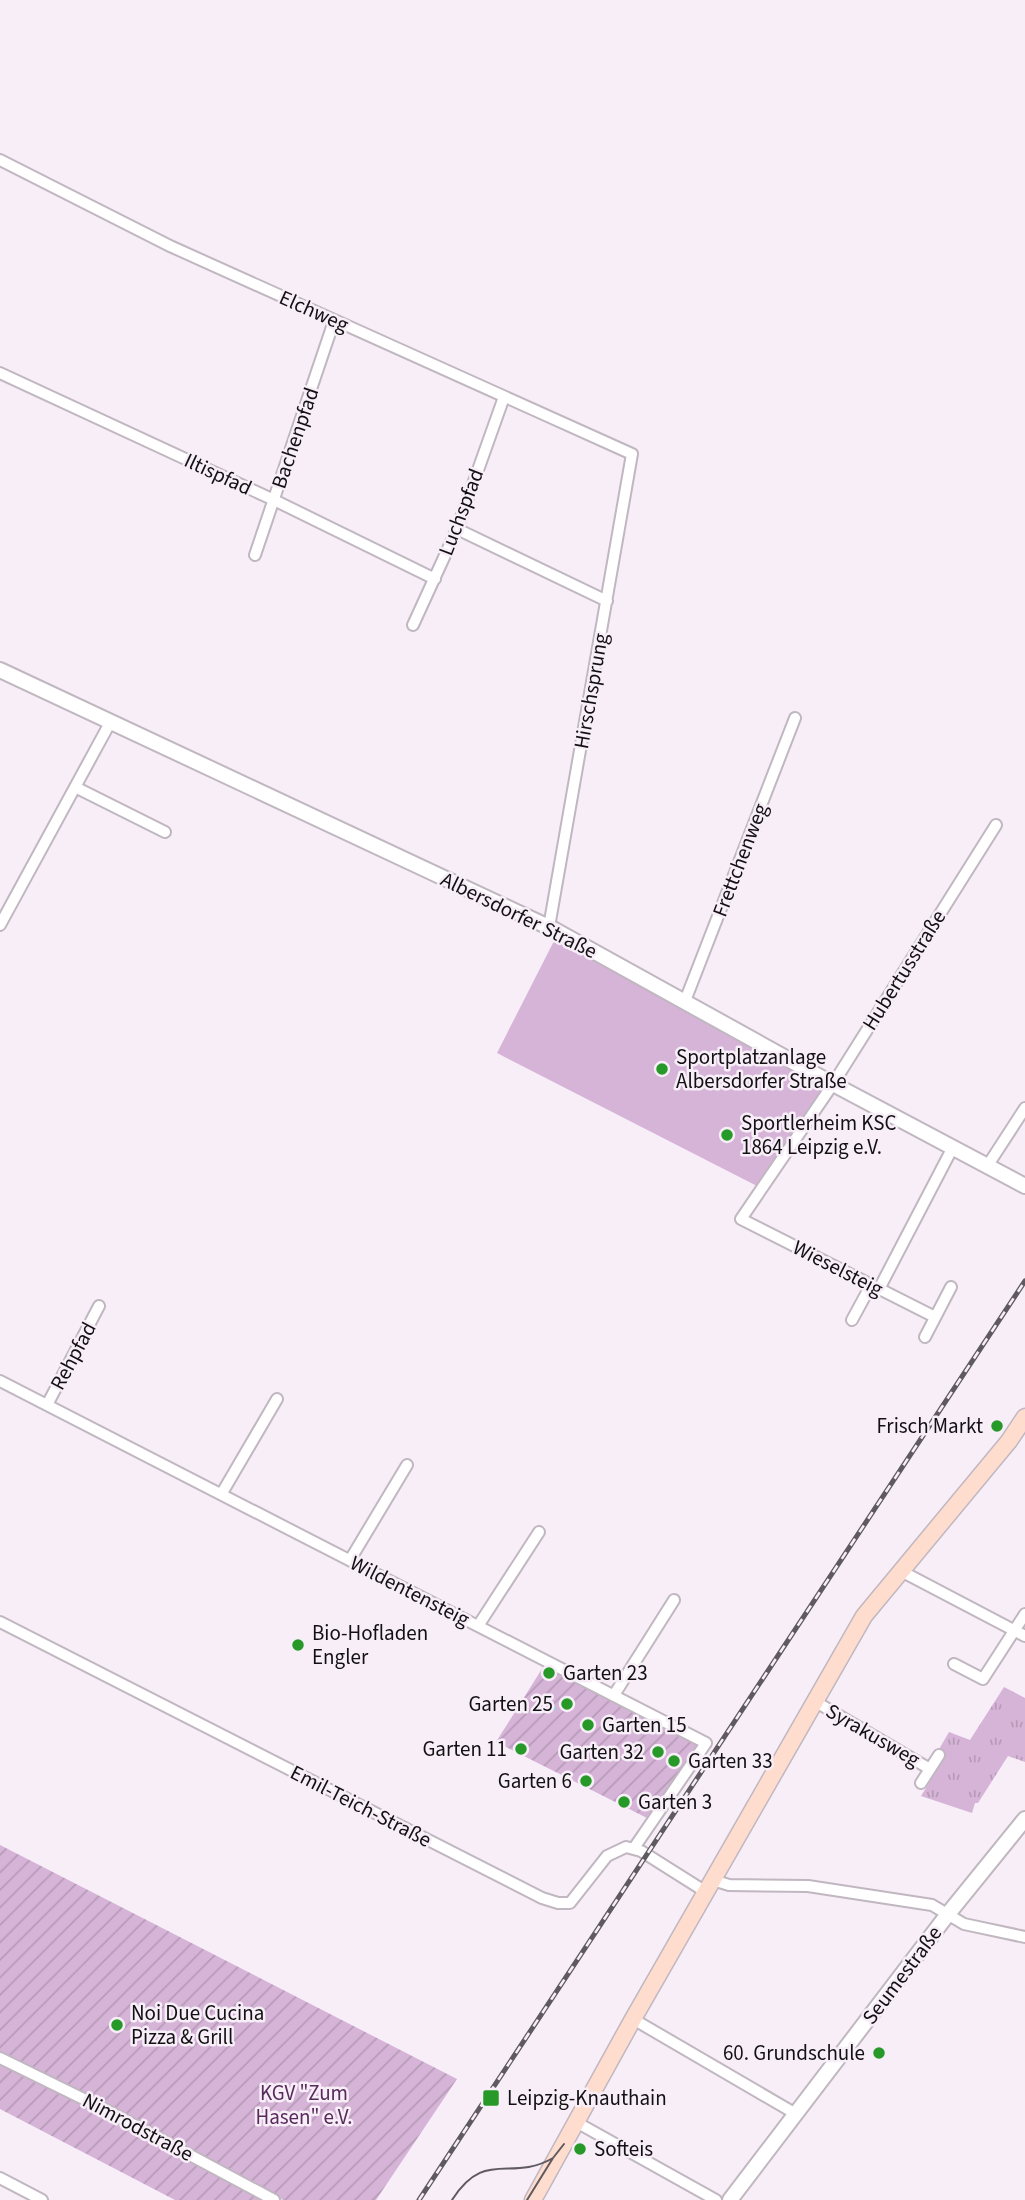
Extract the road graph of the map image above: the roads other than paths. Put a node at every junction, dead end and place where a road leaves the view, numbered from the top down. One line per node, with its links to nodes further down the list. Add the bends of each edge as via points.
1 (0, 160): 2 (street, Elchweg, via 170,246)
2 (334, 321): 4 (street, Elchweg); 6 (street, Bachenpfad)
3 (0, 373): 6 (street, Iltispfad)
4 (504, 397): 5 (street, Elchweg); 7 (street, Luchspfad)
5 (632, 454): 10 (street, Hirschsprung)
6 (274, 500): 8 (street, Bachenpfad); 9 (street, Iltispfad)
7 (457, 529): 9 (street, Luchspfad); 10 (street)
8 (255, 555)
9 (435, 579): 11 (street, Luchspfad)
10 (607, 601): 19 (street, Hirschsprung)
11 (414, 625)
12 (0, 670): 14 (street, Albersdorfer Straße)
13 (795, 718): 20 (street, Frettchenweg)
14 (111, 720): 15 (street); 19 (street, Albersdorfer Straße)
15 (75, 787): 17 (street); 18 (street)
16 (996, 825): 21 (street, Hubertusstraße)
17 (165, 832)
18 (0, 925)
19 (549, 927): 20 (street, Albersdorfer Straße)
20 (685, 1001): 21 (street, Albersdorfer Straße)
21 (833, 1084): 23 (street, Albersdorfer Straße); 26 (street, Hubertusstraße)
22 (1025, 1108): 24 (street)
23 (953, 1147): 24 (street, Albersdorfer Straße); 27 (street)
24 (988, 1166): 25 (street, Albersdorfer Straße)
25 (1025, 1186)
26 (741, 1219): 27 (street, Wieselsteig)
27 (875, 1287): 30 (street, Wieselsteig); 31 (street)
28 (951, 1287): 30 (street)
29 (99, 1306): 35 (street, Rehpfad)
30 (935, 1317): 32 (street)
31 (852, 1320)
32 (925, 1337)
33 (0, 1381): 35 (street, Wildentensteig)
34 (277, 1399): 38 (street)
35 (47, 1405): 38 (street, Wildentensteig)
36 (1025, 1417): 41 (main road)
37 (407, 1465): 40 (street)
38 (222, 1493): 40 (street, Wildentensteig)
39 (539, 1532): 45 (street)
40 (349, 1560): 45 (street, Wildentensteig)
41 (901, 1571): 46 (street); 49 (main road, via 864,1616)
42 (674, 1600): 48 (street)
43 (1025, 1614): 46 (street)
44 (1, 1624): 54 (street, Emil-Teich-Straße, via 542,1898 570,1903 607,1856)
45 (478, 1626): 48 (street, Wildentensteig)
46 (1020, 1633): 47 (street, via 983,1679)
47 (954, 1664)
48 (614, 1695): 54 (street, Wildentensteig, via 706,1743)
49 (816, 1702): 51 (street, Syrakusweg); 55 (main road)
50 (939, 1755): 51 (street, Syrakusweg)
51 (930, 1769): 52 (street, Syrakusweg)
52 (921, 1783)
53 (1025, 1819): 56 (street, Seumestraße)
54 (634, 1848): 55 (street)
55 (709, 1886): 56 (street, via 808,1886 932,1905); 58 (main road)
56 (948, 1914): 57 (street, via 964,1924); 60 (street, Seumestraße)
57 (1025, 1937)
58 (633, 2019): 60 (street); 61 (main road)
59 (0, 2058): 64 (street, Nimrodstraße)
60 (796, 2114): 67 (street, Seumestraße)
61 (576, 2122): 65 (main road); 66 (street)
62 (0, 2178): 63 (street)
63 (43, 2200)
64 (274, 2200)
65 (533, 2200)
66 (716, 2200)
67 (730, 2200)

